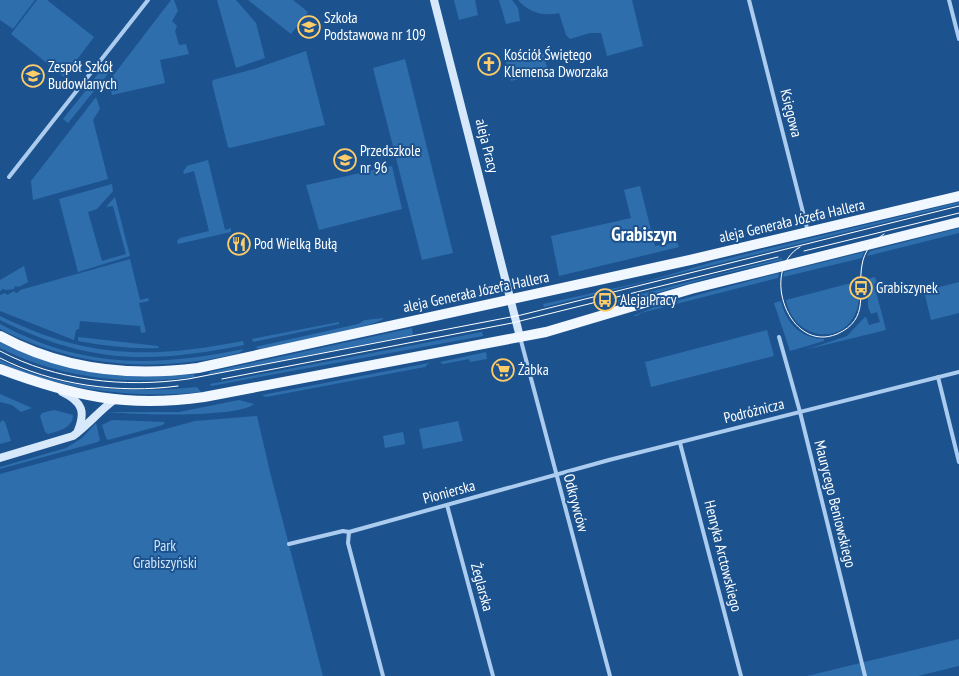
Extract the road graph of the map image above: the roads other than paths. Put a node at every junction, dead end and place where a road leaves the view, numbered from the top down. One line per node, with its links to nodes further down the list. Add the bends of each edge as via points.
1 (148, 0): 6 (street)
2 (434, 0): 10 (street, aleja Pracy)
3 (749, 0): 9 (street, Księgowa)
4 (949, 0): 5 (street)
5 (959, 38)
6 (9, 177)
7 (959, 196): 9 (main road, aleja Generała Józefa Hallera)
8 (959, 222): 12 (main road, via 691,289 546,332)
9 (808, 233): 10 (main road, aleja Generała Józefa Hallera)
10 (510, 300): 11 (main road, aleja Generała Józefa Hallera, via 246,359 171,371 134,372 85,366 43,354); 12 (street, aleja Pracy)
11 (0, 336)
12 (520, 337): 18 (main road, via 204,397 176,401); 24 (street, Odkrywców)
13 (779, 337): 19 (street, Maurycego Beniowskiego)
14 (0, 369): 17 (main road)
15 (959, 372): 16 (street, Podróżnicza)
16 (938, 377): 19 (street, Podróżnicza); 23 (street)
17 (54, 388): 18 (main road); 20 (street, via 78,402 82,416)
18 (114, 400): 20 (street)
19 (800, 412): 21 (street, Podróżnicza); 32 (street, Maurycego Beniowskiego)
20 (77, 433): 22 (street, via 56,442)
21 (680, 443): 24 (street, Podróżnicza); 31 (street, Henryka Arctowskiego)
22 (0, 458)
23 (959, 462)
24 (556, 475): 25 (street, Pionierska); 30 (street, Odkrywców)
25 (447, 505): 26 (street, Pionierska); 29 (street, Żeglarska)
26 (349, 532): 27 (street, Pionierska, via 342,531); 28 (street, via 348,544)
27 (289, 544)
28 (384, 676)
29 (493, 676)
30 (610, 676)
31 (741, 676)
32 (865, 676)

